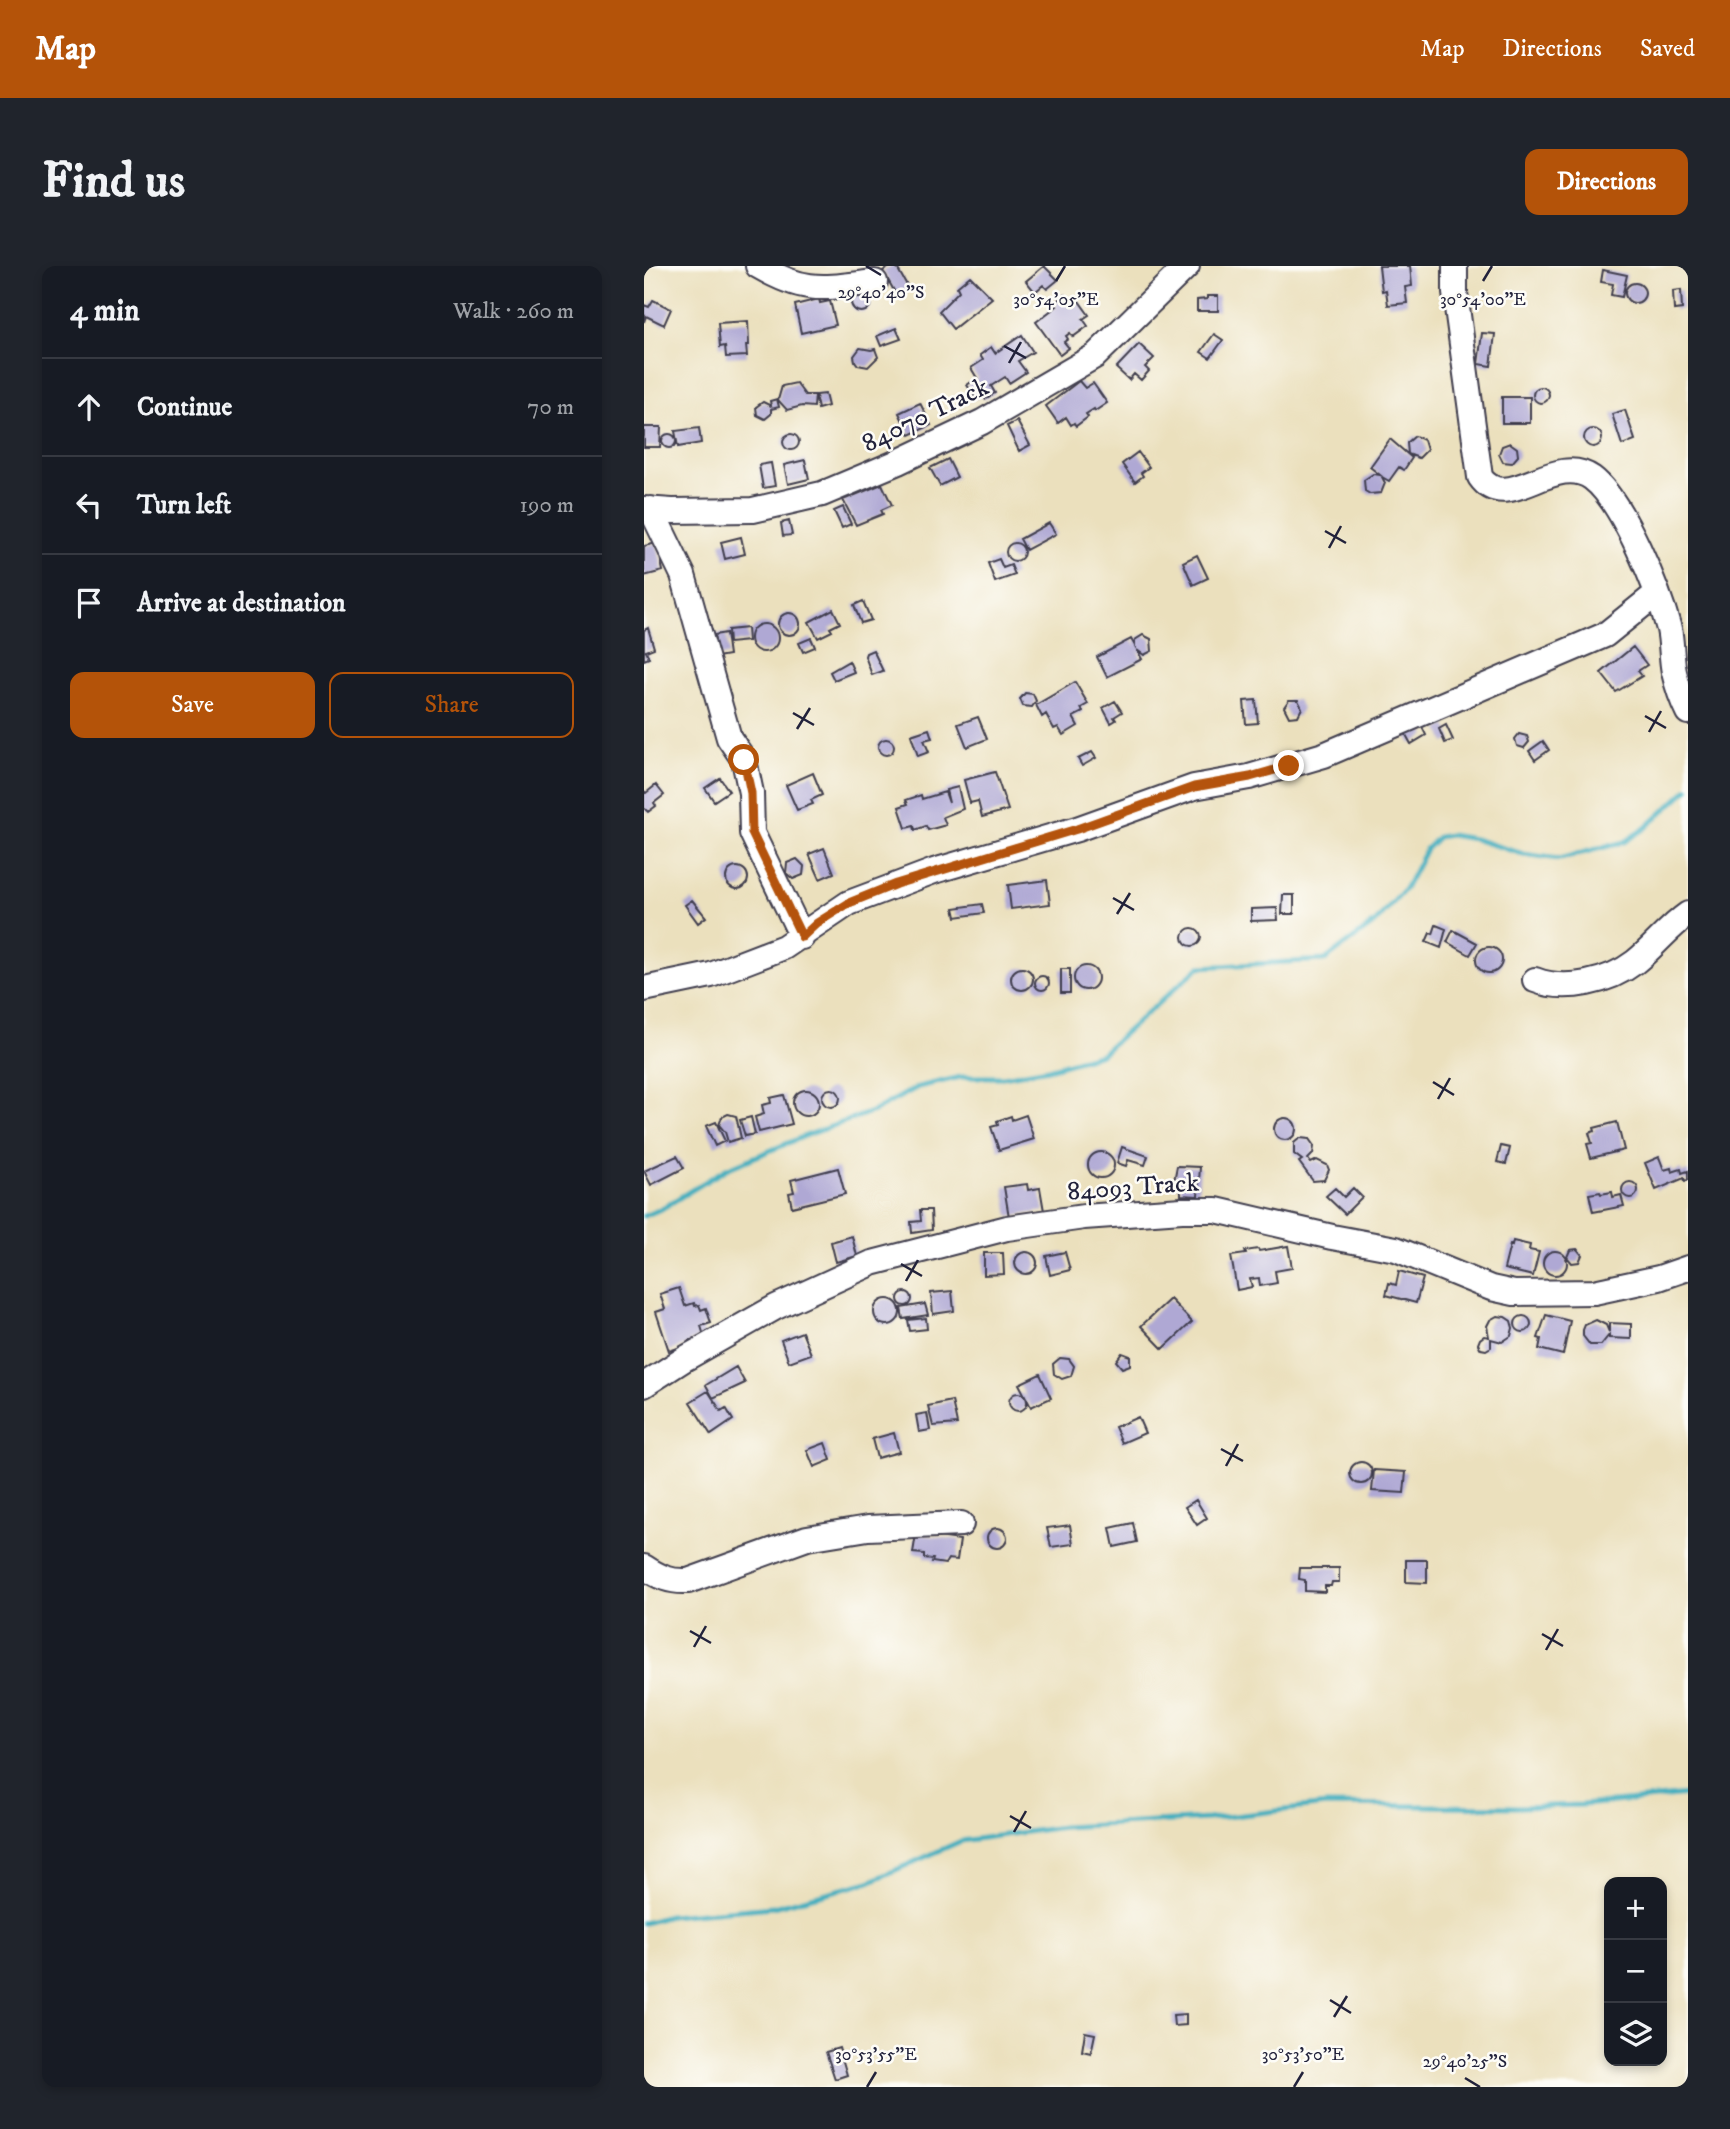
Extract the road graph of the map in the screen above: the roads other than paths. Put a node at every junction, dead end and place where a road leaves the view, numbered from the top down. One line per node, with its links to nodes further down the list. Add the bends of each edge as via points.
1 (758, 266): 4 (street, via 800,286 820,289)
2 (1187, 266): 5 (street, 84070 Track, via 1095,356 982,422 898,462 822,494 753,510)
3 (1455, 266): 6 (street, via 1480,477 1492,489 1506,491 1564,471 1581,472 1593,479 1607,492 1629,530)
4 (875, 282)
5 (647, 509): 9 (street, via 683,575 729,737 744,760 752,833)
6 (1656, 594): 7 (street); 9 (street, via 1605,635 1324,755 1250,777 1194,787 1077,829 896,884 849,903)
7 (1688, 712)
8 (1688, 914): 10 (street, via 1618,972 1562,987)
9 (802, 937): 11 (street, via 710,975)
10 (1535, 981)
11 (644, 989)
12 (1688, 1268): 13 (street, 84093 Track, via 1594,1292 1514,1293 1396,1249 1216,1210 1084,1217 1007,1228 872,1263 776,1307)
13 (644, 1385)
14 (961, 1524): 15 (street, via 868,1528 807,1538 688,1581 672,1582)
15 (644, 1567)

